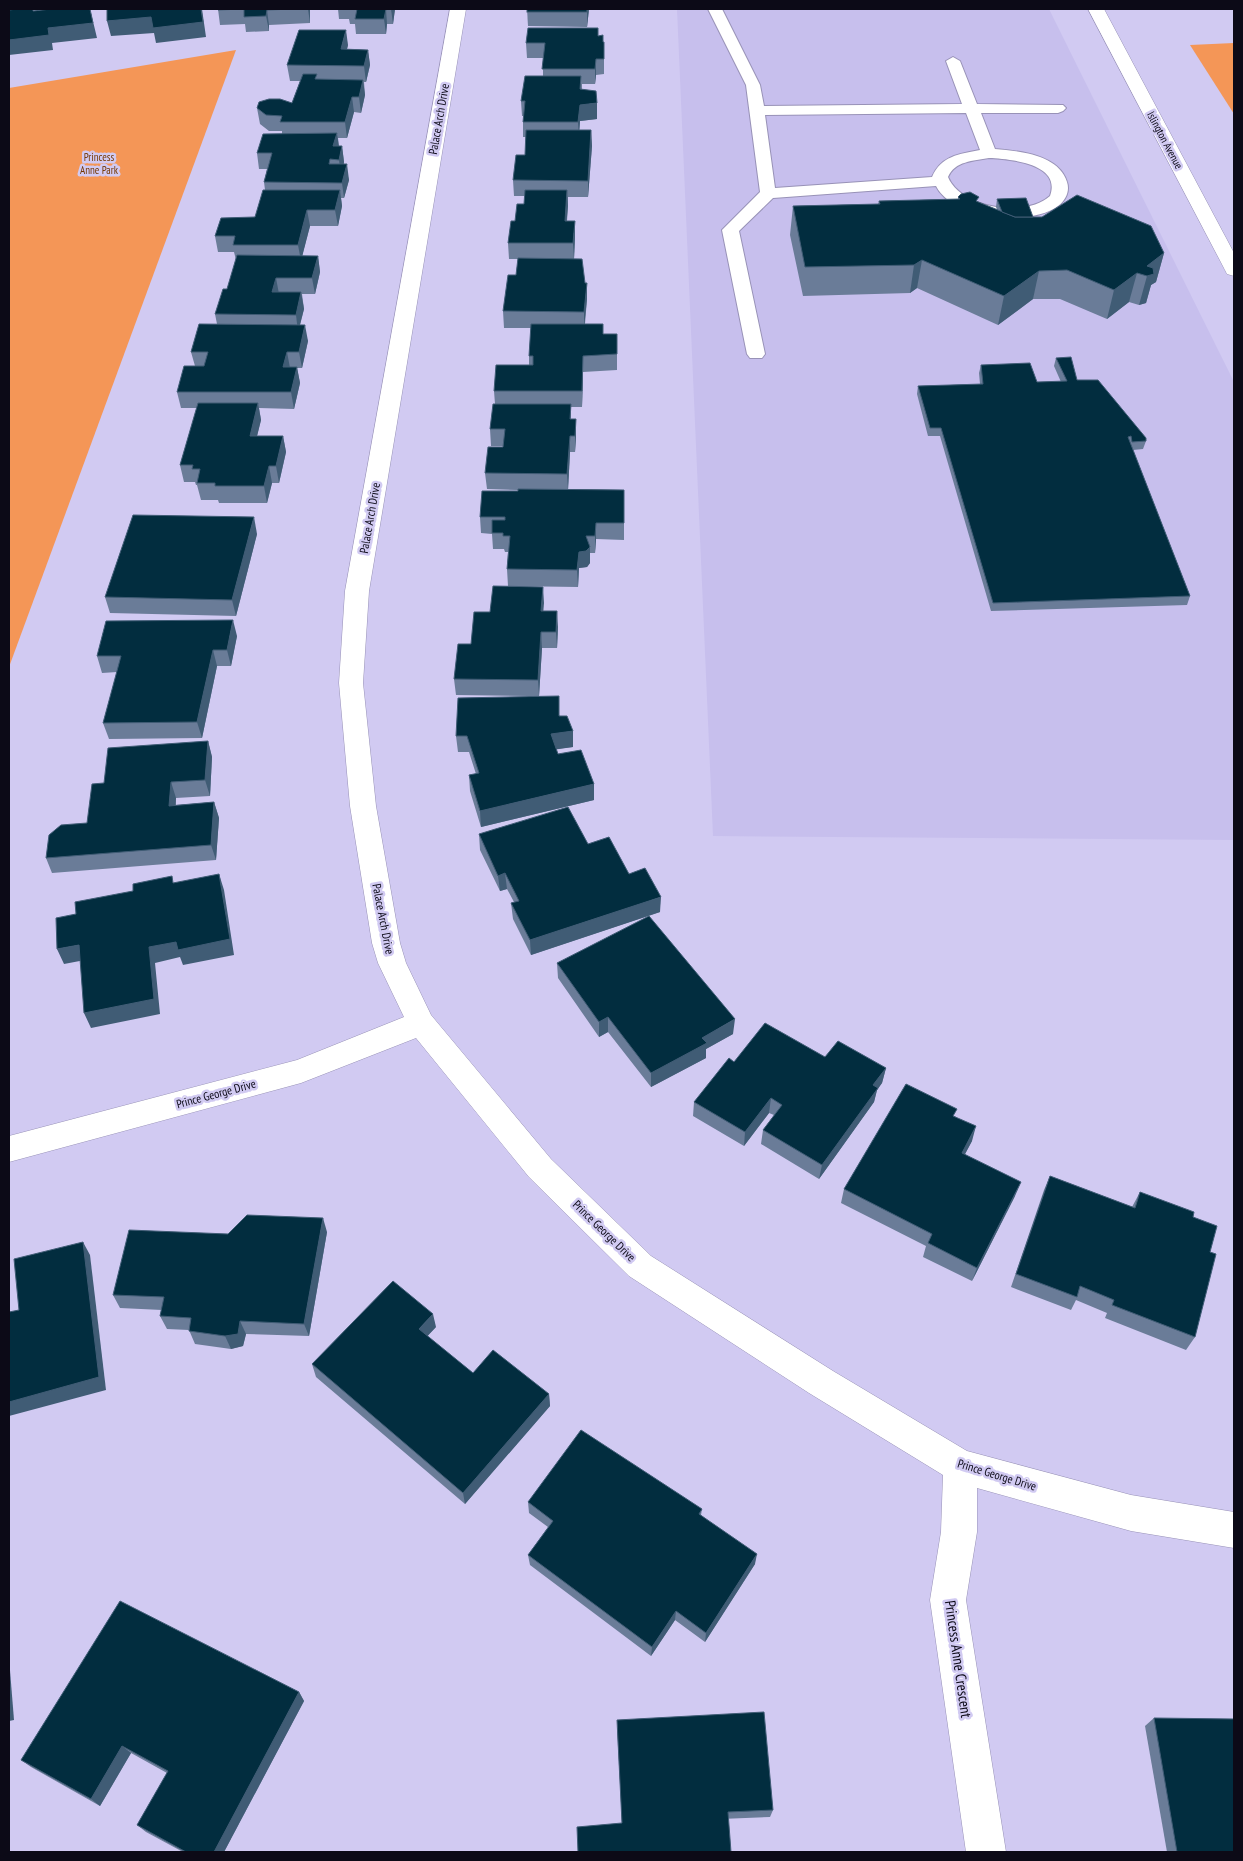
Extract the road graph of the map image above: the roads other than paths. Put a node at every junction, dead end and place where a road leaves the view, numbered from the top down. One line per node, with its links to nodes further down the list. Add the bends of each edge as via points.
1 (458, 9): 13 (street, Palace Arch Drive, via 357,591 351,683 363,806 386,943 392,963)
2 (715, 9): 7 (lane, via 753,85)
3 (1096, 9): 11 (street, Islington Avenue)
4 (953, 61): 5 (lane)
5 (971, 107): 6 (lane); 7 (lane); 8 (lane)
6 (1058, 108)
7 (756, 111): 10 (lane)
8 (990, 153): 9 (lane, via 958,158 947,164 941,172); 9 (lane, via 1025,157 1053,171 1060,181 1061,190 1056,199 1030,211 992,212 972,208 956,200 945,191)
9 (940, 181): 10 (lane)
10 (768, 193): 12 (lane, via 730,230)
11 (1234, 270)
12 (756, 354)
13 (421, 1023): 14 (street, Prince George Drive, via 301,1071); 15 (street, Prince George Drive, via 540,1168 640,1266)
14 (9, 1149)
15 (960, 1466): 16 (street, Prince George Drive, via 1131,1513); 17 (street, Princess Anne Crescent, via 959,1532 948,1600)
16 (1234, 1530)
17 (986, 1852)

